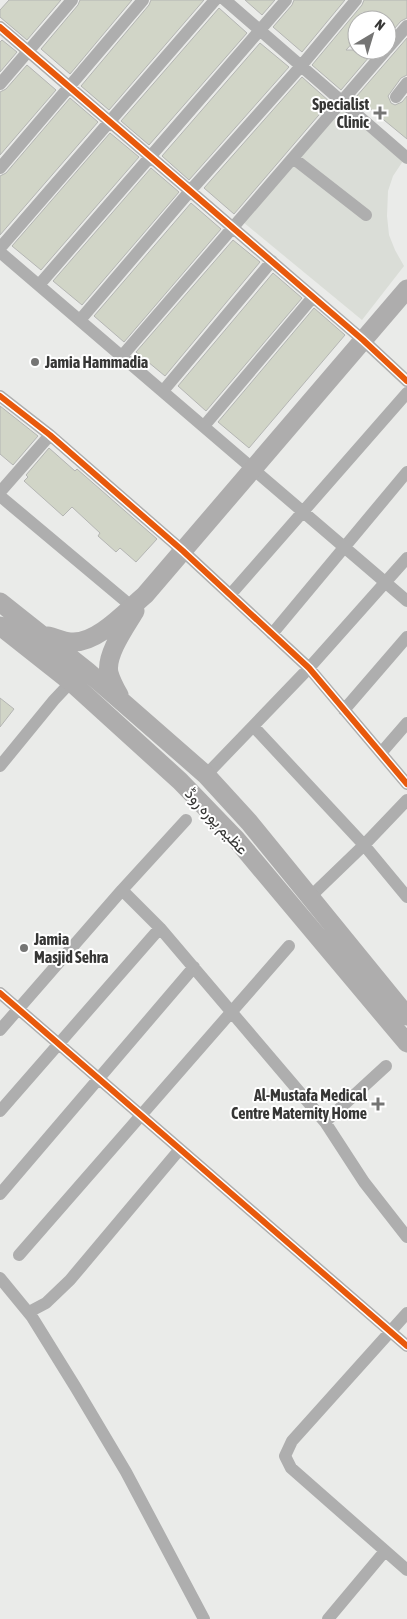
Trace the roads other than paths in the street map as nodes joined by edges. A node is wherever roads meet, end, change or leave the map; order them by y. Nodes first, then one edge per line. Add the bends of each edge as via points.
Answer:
1 (72, 0) edge
2 (142, 0) edge
3 (215, 0) edge
4 (224, 0) edge
5 (286, 0) edge
6 (356, 0) edge
7 (407, 26) edge
8 (0, 27) edge
9 (260, 30) junction
10 (397, 38) edge
11 (28, 51) junction
12 (378, 60) edge
13 (301, 66) junction
14 (407, 83) edge
15 (0, 84) edge
16 (70, 87) junction
17 (396, 96) dead end
18 (342, 101) junction
19 (110, 122) junction
20 (150, 157) junction
21 (292, 158) junction
22 (407, 158) edge
23 (0, 168) edge
24 (190, 191) junction
25 (366, 215) dead end
26 (232, 227) junction
27 (0, 250) edge
28 (272, 261) junction
29 (39, 285) junction
30 (407, 289) edge
31 (314, 297) junction
32 (80, 320) junction
33 (363, 340) junction
34 (122, 356) junction
35 (407, 381) edge
36 (163, 391) junction
37 (407, 393) edge
38 (0, 396) edge
39 (204, 426) junction
40 (50, 435) junction
41 (254, 468) junction
42 (407, 472) edge
43 (0, 492) edge
44 (0, 496) edge
45 (303, 511) junction
46 (344, 547) junction
47 (182, 551) junction
48 (407, 558) edge
49 (386, 583) junction
50 (230, 595) junction
51 (407, 601) edge
52 (0, 602) edge
53 (137, 604) junction
54 (0, 626) edge
55 (272, 634) junction
56 (42, 635) junction
57 (407, 637) edge
58 (309, 668) junction
59 (71, 682) junction
60 (123, 702) junction
61 (344, 710) junction
62 (407, 723) edge
63 (254, 727) junction
64 (381, 753) junction
65 (1, 763) edge
66 (206, 775) junction
67 (407, 784) edge
68 (407, 800) edge
69 (186, 820) dead end
70 (364, 846) junction
71 (122, 890) junction
72 (310, 897) junction
73 (407, 897) edge
74 (160, 928) junction
75 (290, 946) dead end
76 (194, 967) junction
77 (0, 993) edge
78 (18, 1009) junction
79 (232, 1013) junction
80 (407, 1016) edge
81 (0, 1030) edge
82 (407, 1043) edge
83 (57, 1044) junction
84 (386, 1066) dead end
85 (98, 1078) junction
86 (0, 1111) edge
87 (140, 1115) junction
88 (324, 1122) junction
89 (180, 1149) junction
90 (0, 1194) edge
91 (407, 1237) edge
92 (19, 1255) dead end
93 (0, 1278) edge
94 (29, 1312) junction
95 (407, 1313) edge
96 (390, 1332) junction
97 (407, 1346) edge
98 (385, 1551) junction
99 (407, 1570) edge
100 (204, 1619) edge
101 (328, 1619) edge

1 - 11 street
2 - 16 street
3 - 19 street
4 - 9 street
5 - 9 street
6 - 13 street
7 - 10 street
8 - 11 street
9 - 13 street
9 - 20 street
11 - 15 street
11 - 16 street
12 - 18 street
13 - 18 street
13 - 24 street
14 - 17 street
16 - 19 street
16 - 23 street
18 - 21 street
18 - 22 street
19 - 20 street
19 - 27 street
20 - 24 street
20 - 29 street
21 - 25 street
21 - 26 street
24 - 26 street
24 - 32 street
26 - 28 street
26 - 34 street
27 - 29 street
28 - 31 street
28 - 36 street
29 - 32 street
30 - 33 main road
31 - 33 street
31 - 39 street
32 - 34 street
33 - 35 street
33 - 41 main road
34 - 36 street
36 - 39 street
37 - 45 street
38 - 40 street
39 - 41 street
40 - 43 street
40 - 47 street
41 - 45 street
41 - 47 main road
42 - 46 street
44 - 53 street
45 - 46 street
45 - 50 street
46 - 49 street
46 - 55 street
47 - 50 street
47 - 53 main road
48 - 49 street
49 - 51 street
49 - 58 street
50 - 55 street
52 - 56 main road, عظیم پورہ روڈ
53 - 56 main road via 88,640 72,642
53 - 60 main road via 110,659 109,671
54 - 59 main road, عظیم پورہ روڈ
55 - 58 street
56 - 60 main road, عظیم پورہ روڈ
57 - 61 street
58 - 61 street
58 - 63 street
59 - 65 street
59 - 82 main road, عظیم پورہ روڈ via 180,781 236,839
60 - 66 main road, عظیم پورہ روڈ
61 - 64 street
62 - 64 street
63 - 66 street
63 - 70 street
64 - 67 street
66 - 72 main road, عظیم پورہ روڈ
68 - 70 street
69 - 71 street
70 - 72 street
70 - 73 street
71 - 74 street
71 - 78 street
72 - 80 main road, عظیم پورہ روڈ
74 - 76 street
74 - 83 street
75 - 79 street
76 - 79 street
76 - 85 street
77 - 78 street
78 - 81 street
78 - 83 street
79 - 87 street
79 - 88 street
83 - 85 street
83 - 86 street
84 - 88 street
85 - 87 street
85 - 90 street
87 - 89 street
87 - 92 street
88 - 91 street via 364,1182
89 - 94 street via 70,1280 46,1303
89 - 96 street
93 - 94 street
94 - 100 street via 126,1472
95 - 96 street
96 - 97 street
96 - 98 street via 292,1441 284,1456 291,1468
98 - 99 street
98 - 101 street

